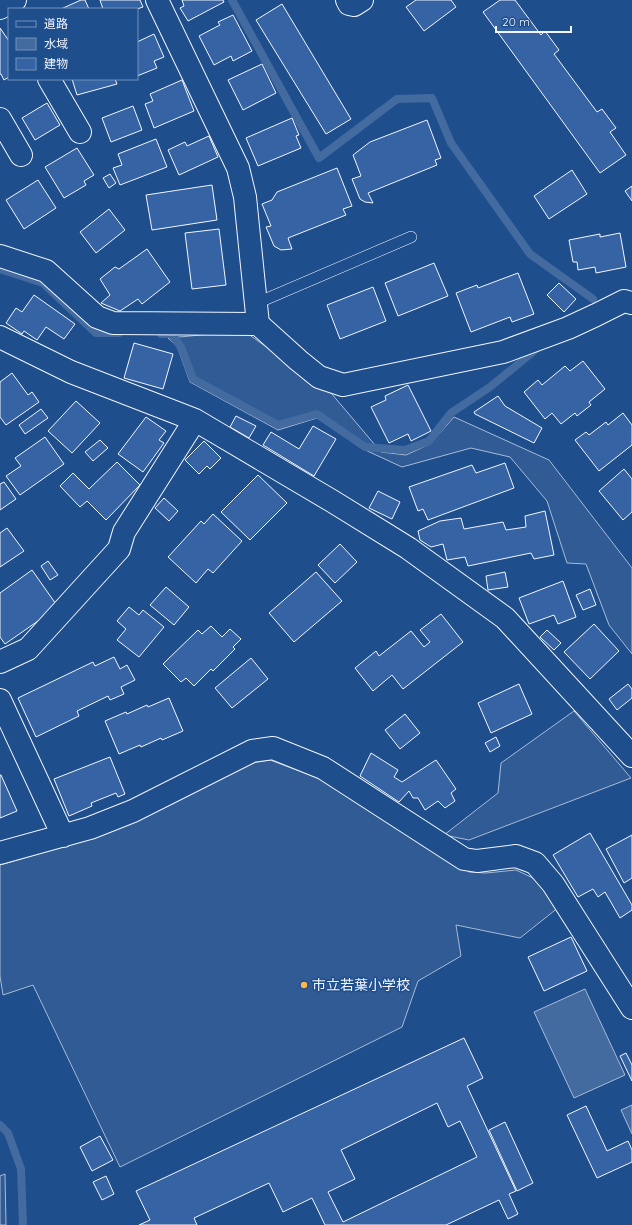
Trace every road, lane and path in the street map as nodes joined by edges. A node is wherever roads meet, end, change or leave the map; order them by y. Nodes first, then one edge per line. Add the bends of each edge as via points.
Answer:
1 (157, 0) edge
2 (347, 0) edge
3 (362, 0) edge
4 (50, 80) edge
5 (0, 119) edge
6 (80, 132) dead end
7 (21, 155) dead end
8 (411, 237) dead end
9 (0, 256) edge
10 (632, 303) edge
11 (258, 314) junction
12 (0, 337) edge
13 (195, 420) junction
14 (0, 662) edge
15 (0, 700) edge
16 (632, 756) edge
17 (63, 836) junction
18 (0, 853) edge
19 (632, 1008) edge

1 - 11 street via 238,168 245,197
2 - 3 street via 349,4 354,5
4 - 6 street
5 - 7 street
8 - 11 lane
9 - 11 street via 46,271 97,317 112,322
10 - 11 street via 624,301 568,328 502,352 343,385 319,377 298,360
12 - 13 street via 71,372
13 - 14 street via 124,532 119,549 28,649
13 - 16 street via 408,548 505,618
15 - 17 street
17 - 18 street
17 - 19 street via 133,811 252,751 273,748 323,768 464,859 477,861 516,856 535,863 553,884

